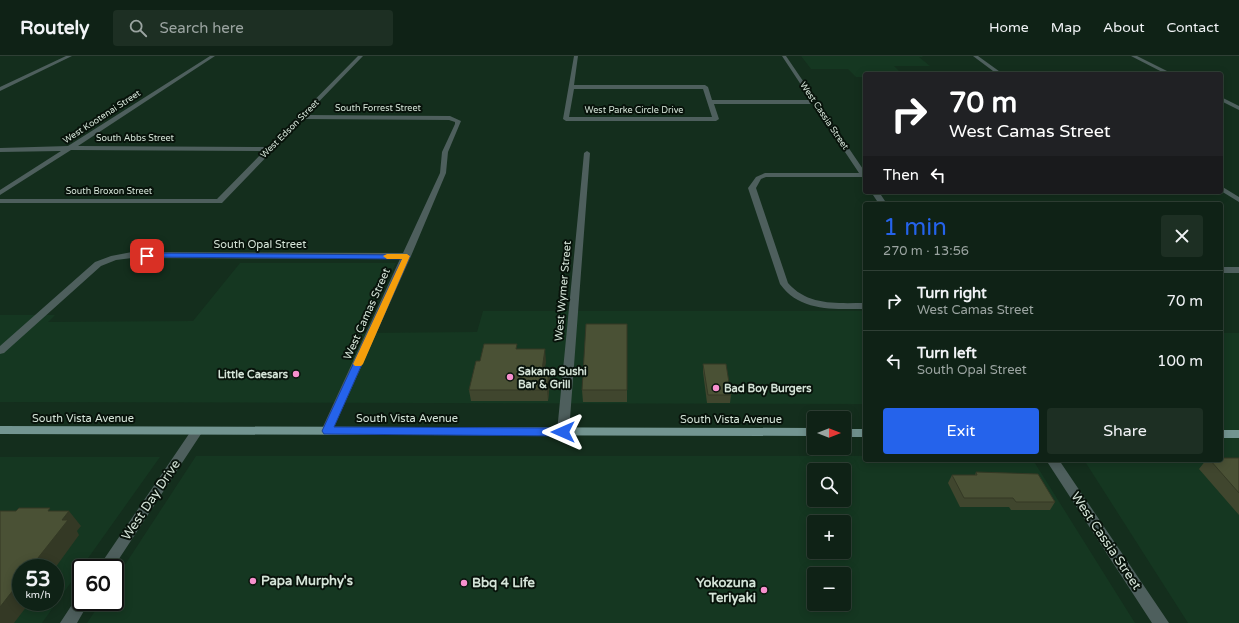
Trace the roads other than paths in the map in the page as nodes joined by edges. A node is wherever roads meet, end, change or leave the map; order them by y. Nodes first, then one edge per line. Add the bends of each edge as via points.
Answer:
1 (70, 56) edge
2 (213, 56) edge
3 (361, 56) edge
4 (576, 56) edge
5 (784, 56) edge
6 (975, 56) edge
7 (1133, 56) edge
8 (997, 72) edge
9 (1166, 72) edge
10 (571, 87) junction
11 (0, 89) edge
12 (1223, 100) edge
13 (710, 102) junction
14 (814, 102) junction
15 (1239, 108) edge
16 (302, 117) junction
17 (455, 119) joint
18 (70, 148) junction
19 (270, 149) junction
20 (0, 150) edge
21 (587, 153) dead end
22 (863, 175) edge
23 (863, 176) edge
24 (1223, 189) edge
25 (0, 193) edge
26 (1239, 200) edge
27 (0, 201) edge
28 (219, 201) joint
29 (407, 256) junction
30 (1223, 270) edge
31 (1239, 270) edge
32 (863, 306) edge
33 (0, 351) edge
34 (0, 430) edge
35 (197, 431) junction
36 (327, 431) junction
37 (563, 432) junction
38 (807, 432) edge
39 (851, 432) edge
40 (863, 433) edge
41 (1223, 434) edge
42 (1239, 434) edge
43 (1053, 462) edge
44 (111, 559) edge
45 (76, 611) edge
46 (68, 623) edge
47 (1161, 623) edge

1 - 11 street
2 - 18 street, West Kootenai Street
3 - 16 street, West Edson Street
4 - 10 street, West Parke Circle Drive
5 - 14 street, West Cassia Street
6 - 8 street
7 - 9 street
10 - 13 street, West Parke Circle Drive via 706,87
10 - 13 street, West Parke Circle Drive via 566,119 716,119
12 - 15 street
13 - 14 street
14 - 22 street, West Cassia Street
16 - 17 street, South Forrest Street
16 - 19 street, West Edson Street
17 - 29 street, West Camas Street via 458,124 445,152 442,173
18 - 19 street, South Abbs Street
18 - 20 street, South Abbs Street
18 - 25 street, West Kootenai Street
19 - 28 street, West Edson Street
21 - 37 street, West Wymer Street
23 - 32 street via 765,175 758,178 752,188 784,284 790,293 822,306
24 - 26 street
27 - 28 street, South Broxon Street
29 - 33 street, South Opal Street via 132,255 114,258 98,264
29 - 36 street, West Camas Street
30 - 31 street
34 - 35 main road, South Vista Avenue
35 - 36 main road, South Vista Avenue
35 - 44 street, West Day Drive
36 - 37 main road, South Vista Avenue
37 - 38 main road, South Vista Avenue
39 - 40 main road
41 - 42 main road
43 - 47 street, West Cassia Street
45 - 46 street

